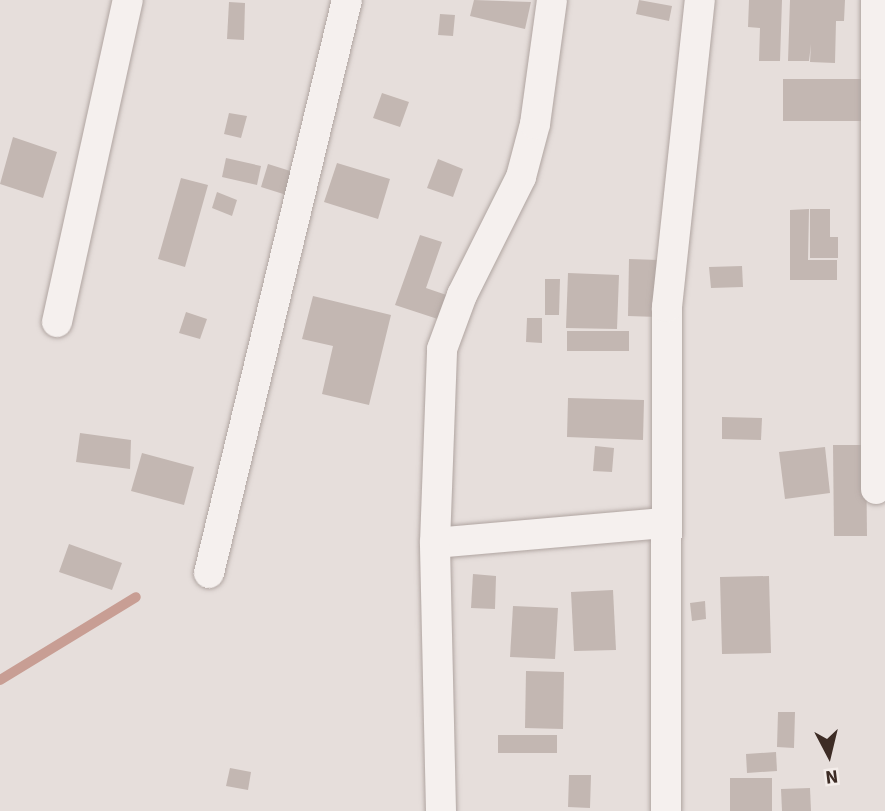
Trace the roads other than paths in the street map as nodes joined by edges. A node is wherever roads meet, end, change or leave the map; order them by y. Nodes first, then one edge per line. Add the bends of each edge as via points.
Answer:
1 (128, 0) edge
2 (347, 0) edge
3 (552, 0) edge
4 (700, 0) edge
5 (876, 0) edge
6 (57, 322) dead end
7 (876, 489) dead end
8 (663, 523) junction
9 (435, 543) junction
10 (209, 573) dead end
11 (441, 811) edge
12 (666, 811) edge

1 - 6 street
2 - 10 street
3 - 9 street via 535,124 522,177 462,295 442,349
4 - 8 street via 667,307
5 - 7 street
8 - 9 street
8 - 12 street via 669,704
9 - 11 street

